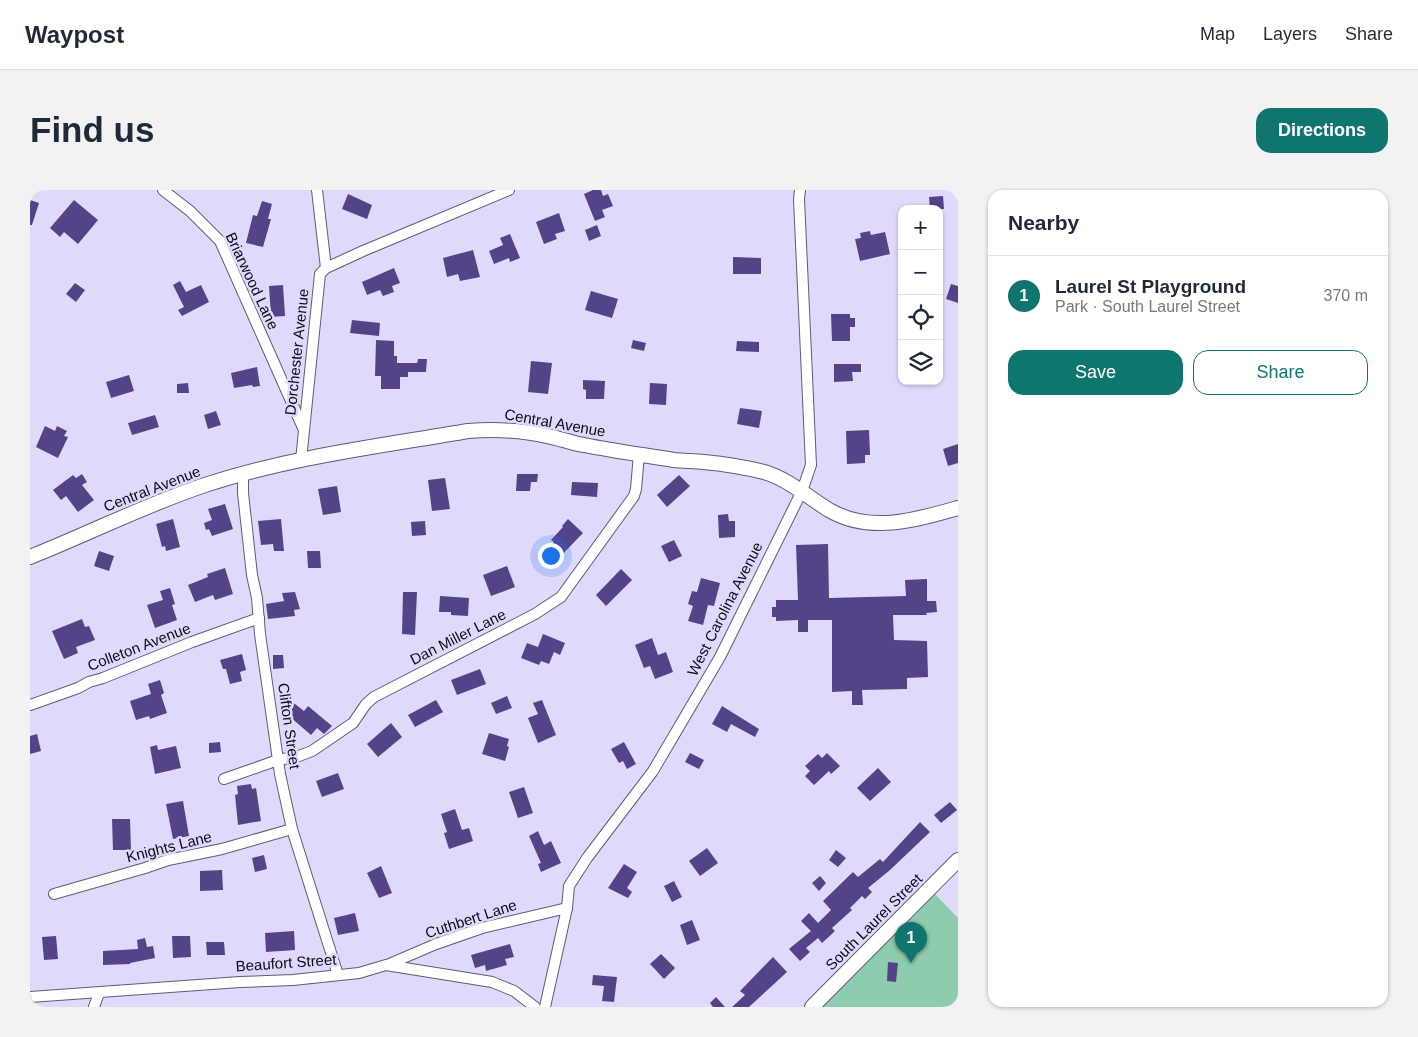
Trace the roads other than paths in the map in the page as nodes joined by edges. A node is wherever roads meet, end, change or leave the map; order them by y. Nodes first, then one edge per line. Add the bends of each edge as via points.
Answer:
1 (163, 190) edge
2 (317, 190) edge
3 (509, 190) edge
4 (800, 190) edge
5 (326, 268) junction
6 (304, 429) junction
7 (639, 454) junction
8 (301, 460) junction
9 (243, 474) junction
10 (802, 491) junction
11 (958, 509) edge
12 (30, 557) edge
13 (260, 618) junction
14 (30, 704) edge
15 (278, 760) junction
16 (224, 778) dead end
17 (292, 829) junction
18 (958, 860) edge
19 (54, 894) dead end
20 (566, 908) junction
21 (386, 965) junction
22 (338, 975) junction
23 (99, 992) junction
24 (30, 997) edge
25 (94, 1007) edge
26 (535, 1007) edge
27 (545, 1007) edge
28 (812, 1007) edge

1 - 6 street, Briarwood Lane via 220,241
2 - 5 street
3 - 5 street
4 - 10 street, West Carolina Avenue via 811,465
5 - 6 street, Dorchester Avenue via 320,274
6 - 8 street, Dorchester Avenue
7 - 8 street, Central Avenue via 547,436 488,429
7 - 10 street, Central Avenue via 742,467 776,476
7 - 15 street, Dan Miller Lane via 634,496 561,597 535,614 374,697 353,723 312,751
8 - 9 street, Central Avenue
9 - 12 street, Central Avenue via 204,485
9 - 13 street, Clifton Street via 252,575
10 - 11 street, Central Avenue via 830,510 873,523 904,522
10 - 20 street, West Carolina Avenue via 715,666 653,771 569,886
13 - 14 street, Colleton Avenue
13 - 15 street, Clifton Street
15 - 16 street, Dan Miller Lane
15 - 17 street, Clifton Street
17 - 19 street, Knights Lane via 168,860
17 - 22 street, Clifton Street
18 - 28 street, South Laurel Street
20 - 21 street, Cuthbert Lane via 482,928
20 - 27 street, West Carolina Avenue
21 - 22 street, Beaufort Street
21 - 26 street, Beaufort Street via 492,982 514,991
22 - 23 street, Beaufort Street
23 - 24 street, Beaufort Street
23 - 25 street

